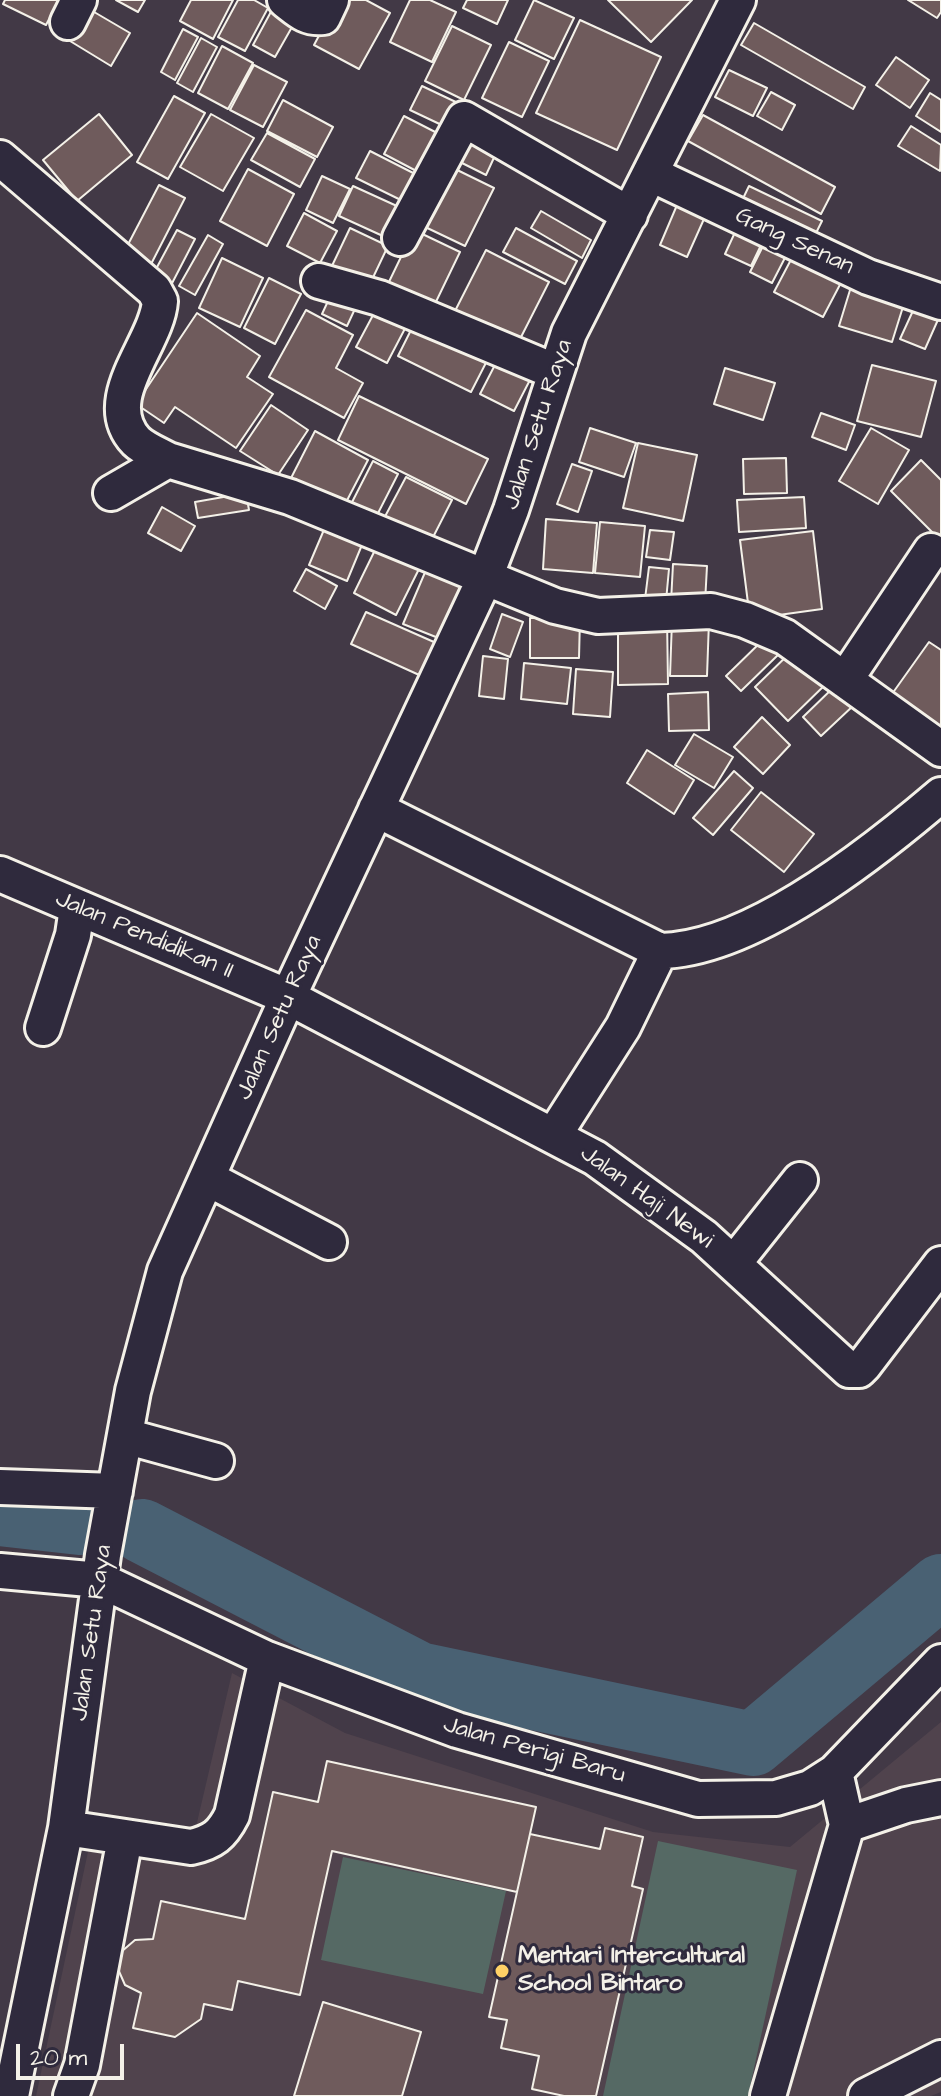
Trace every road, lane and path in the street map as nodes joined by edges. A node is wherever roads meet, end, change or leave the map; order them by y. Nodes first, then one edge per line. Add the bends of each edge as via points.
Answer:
1 (285, 0) edge
2 (331, 0) edge
3 (731, 2) edge
4 (0, 158) edge
5 (651, 174) junction
6 (630, 215) junction
7 (400, 238) dead end
8 (319, 281) dead end
9 (941, 302) edge
10 (556, 372) junction
11 (168, 460) junction
12 (111, 493) dead end
13 (931, 551) dead end
14 (484, 580) junction
15 (845, 680) junction
16 (941, 749) edge
17 (941, 795) edge
18 (376, 809) junction
19 (0, 874) edge
20 (77, 908) junction
21 (660, 951) junction
22 (288, 997) junction
23 (43, 1028) dead end
24 (554, 1135) junction
25 (207, 1178) junction
26 (800, 1180) dead end
27 (329, 1242) dead end
28 (734, 1263) junction
29 (941, 1264) edge
30 (125, 1436) junction
31 (216, 1461) dead end
32 (0, 1487) edge
33 (113, 1500) junction
34 (102, 1568) junction
35 (0, 1571) edge
36 (267, 1659) junction
37 (941, 1662) edge
38 (835, 1772) junction
39 (941, 1798) edge
40 (847, 1825) junction
41 (66, 1828) junction
42 (125, 1838) junction
43 (941, 2058) edge
44 (11, 2096) edge
45 (71, 2096) edge
46 (768, 2096) edge
47 (866, 2096) edge

1 - 2 street via 315,18 323,17
3 - 5 street, Jalan Setu Raya
4 - 11 street via 154,290 160,308 123,400 125,420 136,441
5 - 6 street, Jalan Setu Raya
5 - 9 street, Gang Senan via 868,277
6 - 7 street via 464,119
6 - 10 street, Jalan Setu Raya via 592,281
8 - 10 street via 379,298
10 - 14 street, Jalan Setu Raya
11 - 12 street
11 - 14 street via 290,497
13 - 15 street
14 - 15 street via 598,616 711,611 745,620 785,637
14 - 18 street, Jalan Setu Raya
15 - 16 street
17 - 21 street via 791,906 707,944
18 - 21 street
18 - 22 street, Jalan Setu Raya
19 - 20 street, Jalan Pendidikan II
20 - 22 street, Jalan Pendidikan II
20 - 23 street
21 - 24 street via 623,1027
22 - 24 street, Jalan Haji Newi
22 - 25 street, Jalan Setu Raya
24 - 28 street, Jalan Haji Newi via 595,1158
25 - 27 street
25 - 30 street, Jalan Setu Raya via 165,1271
26 - 28 street
28 - 29 street, Jalan Haji Newi via 855,1371
30 - 31 street
30 - 33 street, Jalan Setu Raya
32 - 33 street
33 - 34 street, Jalan Setu Raya
34 - 35 street
34 - 36 street, Jalan Perigi Baru
34 - 41 street, Jalan Setu Raya
36 - 38 street, Jalan Perigi Baru via 457,1730 698,1799 776,1798 810,1788
36 - 42 street via 232,1815 222,1834 191,1847
37 - 38 street, Jalan Perigi Baru
38 - 40 street
39 - 40 street
40 - 46 street
41 - 42 street
41 - 44 street, Jalan Setu Raya
42 - 45 street via 82,2065
43 - 47 street

